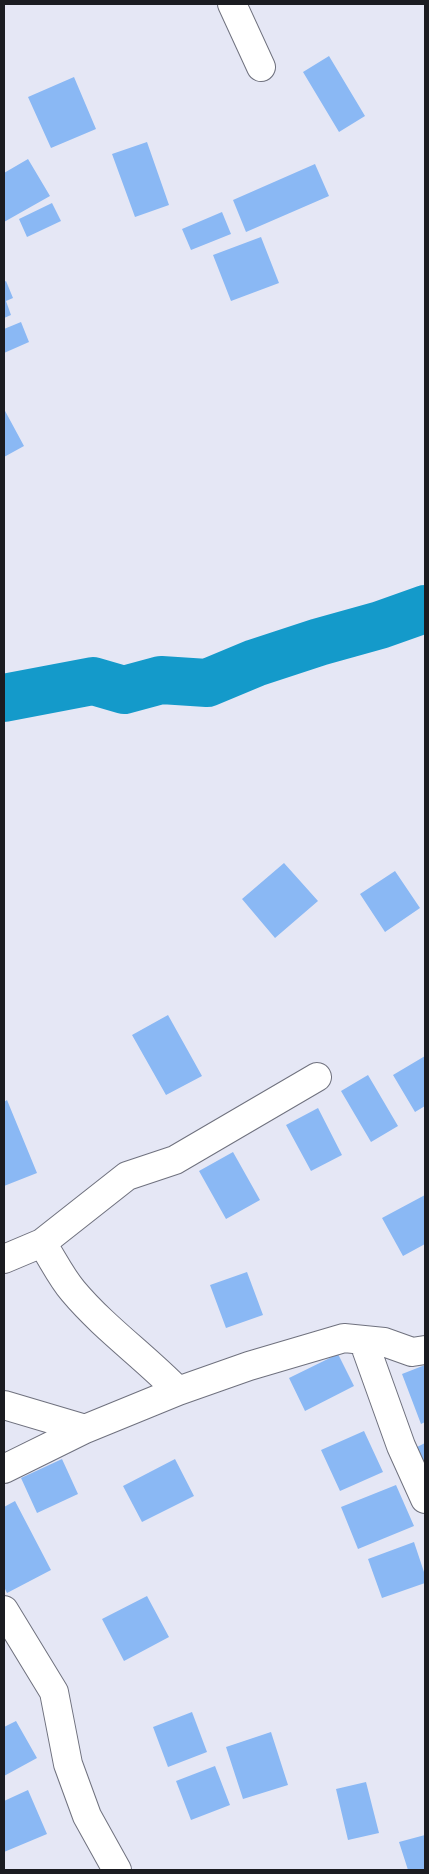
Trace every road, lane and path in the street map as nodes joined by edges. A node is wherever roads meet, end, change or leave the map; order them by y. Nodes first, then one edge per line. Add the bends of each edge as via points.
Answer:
1 (232, 4) edge
2 (260, 67) dead end
3 (317, 1076) dead end
4 (42, 1243) junction
5 (4, 1260) edge
6 (363, 1340) junction
7 (425, 1350) edge
8 (178, 1391) junction
9 (4, 1405) edge
10 (85, 1429) junction
11 (4, 1469) edge
12 (425, 1499) edge
13 (4, 1610) edge
14 (117, 1870) edge

1 - 2 street
3 - 4 street via 175,1160 127,1176
4 - 5 street
4 - 8 street via 72,1290
6 - 7 street via 384,1342 412,1352
6 - 8 street via 344,1338
6 - 12 street via 401,1446
8 - 10 street
9 - 10 street
10 - 11 street
13 - 14 street via 54,1692 68,1764 86,1816

